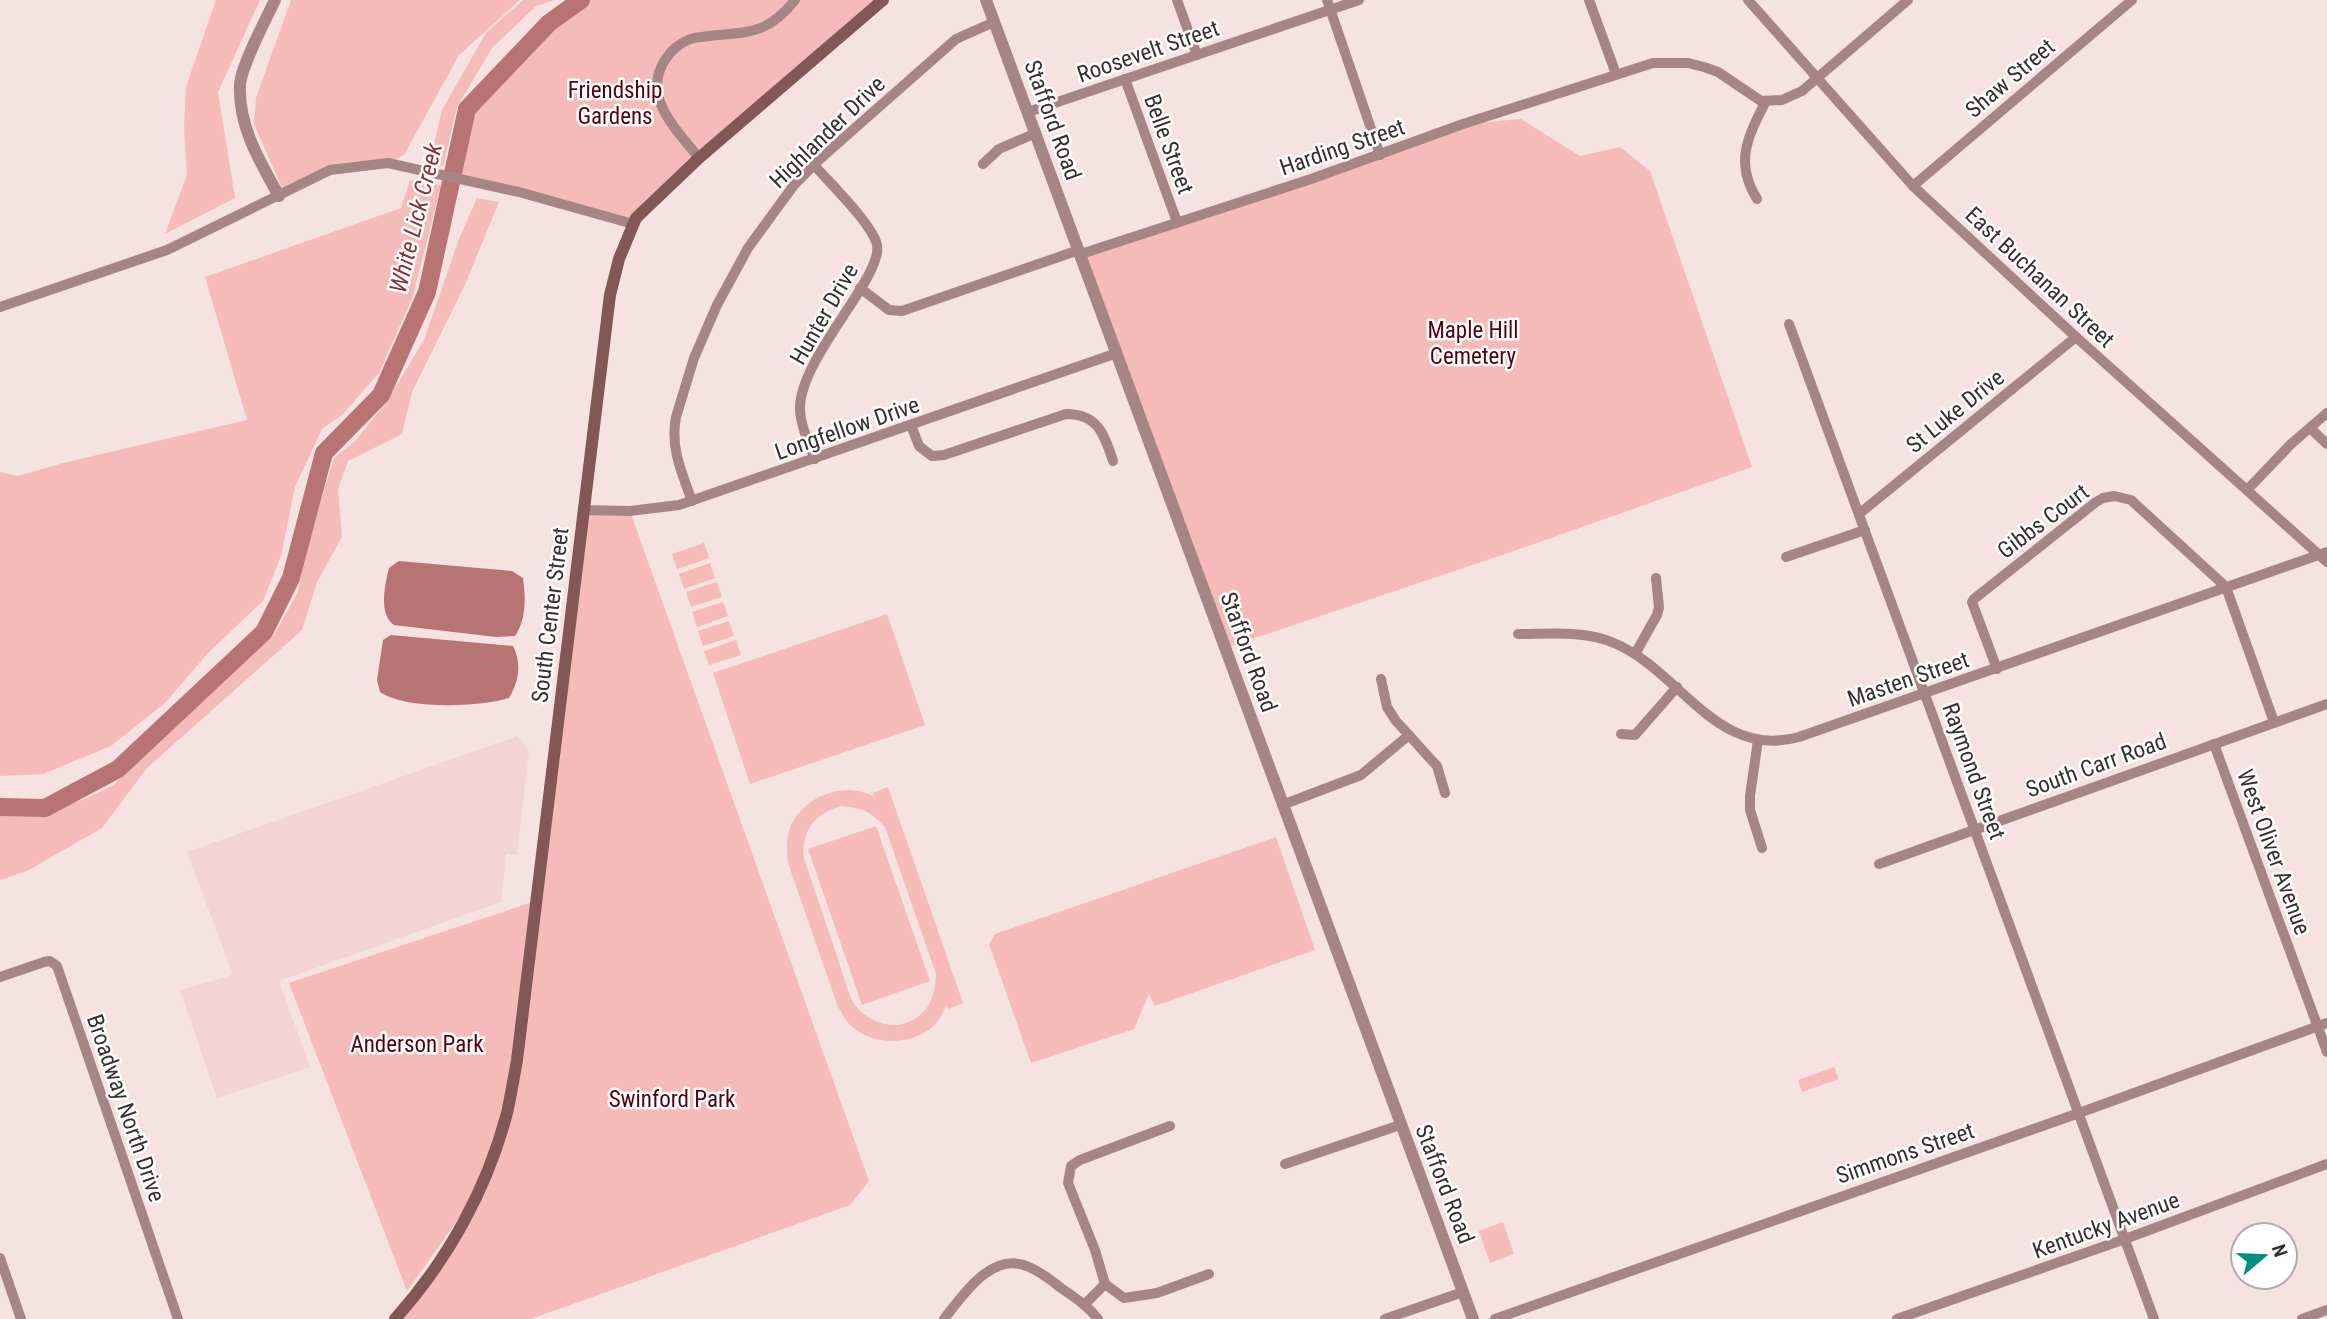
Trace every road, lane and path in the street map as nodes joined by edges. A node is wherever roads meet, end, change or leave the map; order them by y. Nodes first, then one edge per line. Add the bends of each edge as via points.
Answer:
1 (275, 0) edge
2 (795, 0) edge
3 (883, 0) edge
4 (986, 0) edge
5 (1177, 0) edge
6 (1359, 0) edge
7 (1588, 0) edge
8 (1748, 0) edge
9 (1908, 0) edge
10 (2127, 2) edge
11 (1329, 5) edge
12 (994, 22) junction
13 (1197, 55) junction
14 (1616, 74) junction
15 (1816, 78) junction
16 (1125, 79) junction
17 (1766, 101) junction
18 (1028, 112) junction
19 (1036, 133) junction
20 (1380, 155) junction
21 (699, 158) junction
22 (983, 164) dead end
23 (814, 165) junction
24 (1913, 186) junction
25 (279, 196) junction
26 (1756, 199) dead end
27 (1177, 222) junction
28 (633, 224) junction
29 (1080, 252) junction
30 (860, 288) junction
31 (0, 307) edge
32 (1789, 324) dead end
33 (2076, 337) junction
34 (1117, 353) junction
35 (2327, 414) edge
36 (911, 425) junction
37 (2310, 428) junction
38 (2327, 444) edge
39 (815, 459) junction
40 (1113, 461) dead end
41 (2248, 489) junction
42 (692, 501) junction
43 (583, 510) junction
44 (1859, 514) junction
45 (1865, 530) junction
46 (2324, 556) edge
47 (1786, 557) dead end
48 (1656, 578) dead end
49 (2226, 587) junction
50 (1518, 634) dead end
51 (1635, 654) junction
52 (1997, 669) junction
53 (1381, 679) dead end
54 (1676, 687) junction
55 (1925, 694) junction
56 (2327, 704) edge
57 (2274, 722) junction
58 (1621, 734) dead end
59 (1409, 735) junction
60 (1758, 740) junction
61 (2214, 744) junction
62 (1445, 793) dead end
63 (1282, 805) junction
64 (1975, 829) junction
65 (1762, 848) dead end
66 (1879, 864) dead end
67 (0, 977) edge
68 (2322, 1025) edge
69 (2327, 1052) edge
70 (2079, 1113) junction
71 (1400, 1125) junction
72 (1170, 1126) dead end
73 (1285, 1164) dead end
74 (2327, 1164) edge
75 (2125, 1239) junction
76 (0, 1258) edge
77 (1209, 1275) dead end
78 (1105, 1284) junction
79 (1463, 1292) junction
80 (1084, 1305) junction
81 (2327, 1310) edge
82 (21, 1319) edge
83 (178, 1319) edge
84 (395, 1319) edge
85 (944, 1319) edge
86 (1098, 1319) edge
87 (1385, 1319) edge
88 (1473, 1319) edge
89 (1495, 1319) edge
90 (1897, 1319) edge
91 (2154, 1319) edge
92 (2302, 1319) edge

1 - 25 street via 240,83 242,115 257,157
2 - 21 street via 773,23 745,34 692,39 670,52 662,63 657,96
3 - 21 main road, South Center Street
4 - 12 street, Stafford Road
5 - 13 street
6 - 11 street, Roosevelt Street
7 - 14 street
8 - 15 street, East Buchanan Street
9 - 15 street
10 - 24 street, Shaw Street
11 - 13 street, Roosevelt Street
11 - 20 street
12 - 18 street, Stafford Road
12 - 23 street, Highlander Drive via 956,39
13 - 16 street, Roosevelt Street
14 - 17 street, Harding Street via 1653,63 1688,63 1718,72
14 - 20 street, Harding Street
15 - 17 street via 1793,96
15 - 24 street, East Buchanan Street
16 - 18 street, Roosevelt Street
16 - 27 street, Belle Street
17 - 26 street via 1744,155
18 - 19 street, Stafford Road
19 - 22 street via 999,149
19 - 29 street, Stafford Road
20 - 27 street, Harding Street
21 - 28 main road, South Center Street
23 - 30 street, Hunter Drive via 866,224 878,246 876,262
23 - 42 street, Highlander Drive via 748,248 694,358 673,440
24 - 33 street, East Buchanan Street
25 - 28 street via 330,170 388,163 519,192
25 - 31 street via 167,250
27 - 29 street, Harding Street
28 - 43 main road, South Center Street via 610,295
29 - 30 street, Harding Street via 902,311 889,310
29 - 34 street, Stafford Road
30 - 39 street, Hunter Drive via 834,327 803,392 800,414
32 - 44 street, Raymond Street
33 - 41 street, East Buchanan Street
33 - 44 street, St Luke Drive
34 - 36 street, Longfellow Drive
34 - 63 street, Stafford Road
35 - 37 street
36 - 39 street, Longfellow Drive
36 - 40 street via 919,446 932,456 944,456 1066,414 1080,414 1094,421
37 - 38 street
37 - 41 street
39 - 42 street, Longfellow Drive
41 - 46 street, East Buchanan Street
42 - 43 street, Longfellow Drive via 650,509
43 - 84 main road, South Center Street via 508,1111 460,1230
44 - 45 street, Raymond Street
45 - 47 street
45 - 55 street, Raymond Street
46 - 49 street, Masten Street
48 - 51 street via 1657,615
49 - 52 street, Masten Street
49 - 52 street, Gibbs Court via 2140,506 2122,496 2103,498 1972,602
49 - 57 street
50 - 51 street, Masten Street via 1580,634 1613,642
51 - 54 street, Masten Street
52 - 55 street, Masten Street
53 - 59 street via 1387,708
54 - 58 street via 1635,735
54 - 60 street, Masten Street via 1731,732
55 - 60 street, Masten Street via 1789,740
55 - 64 street, Raymond Street
56 - 57 street, South Carr Road
57 - 61 street, South Carr Road
59 - 62 street via 1437,766
59 - 63 street via 1361,775
60 - 65 street via 1750,810
61 - 64 street, South Carr Road
61 - 68 street, West Oliver Avenue
63 - 71 street, Stafford Road
64 - 66 street, South Carr Road
64 - 70 street, Raymond Street
67 - 83 street, Broadway North Drive via 44,962 57,966
68 - 69 street, West Oliver Avenue
68 - 70 street, Simmons Street
70 - 75 street, Raymond Street
70 - 89 street, Simmons Street
71 - 73 street
71 - 79 street, Stafford Road
72 - 78 street via 1070,1166 1068,1183
74 - 75 street, Kentucky Avenue
75 - 90 street, Kentucky Avenue
75 - 91 street, Raymond Street
76 - 82 street
77 - 78 street via 1157,1293 1124,1297
78 - 80 street
79 - 87 street
79 - 88 street, Stafford Road
80 - 85 street via 1045,1276 1015,1264 976,1279
80 - 86 street
81 - 92 street

